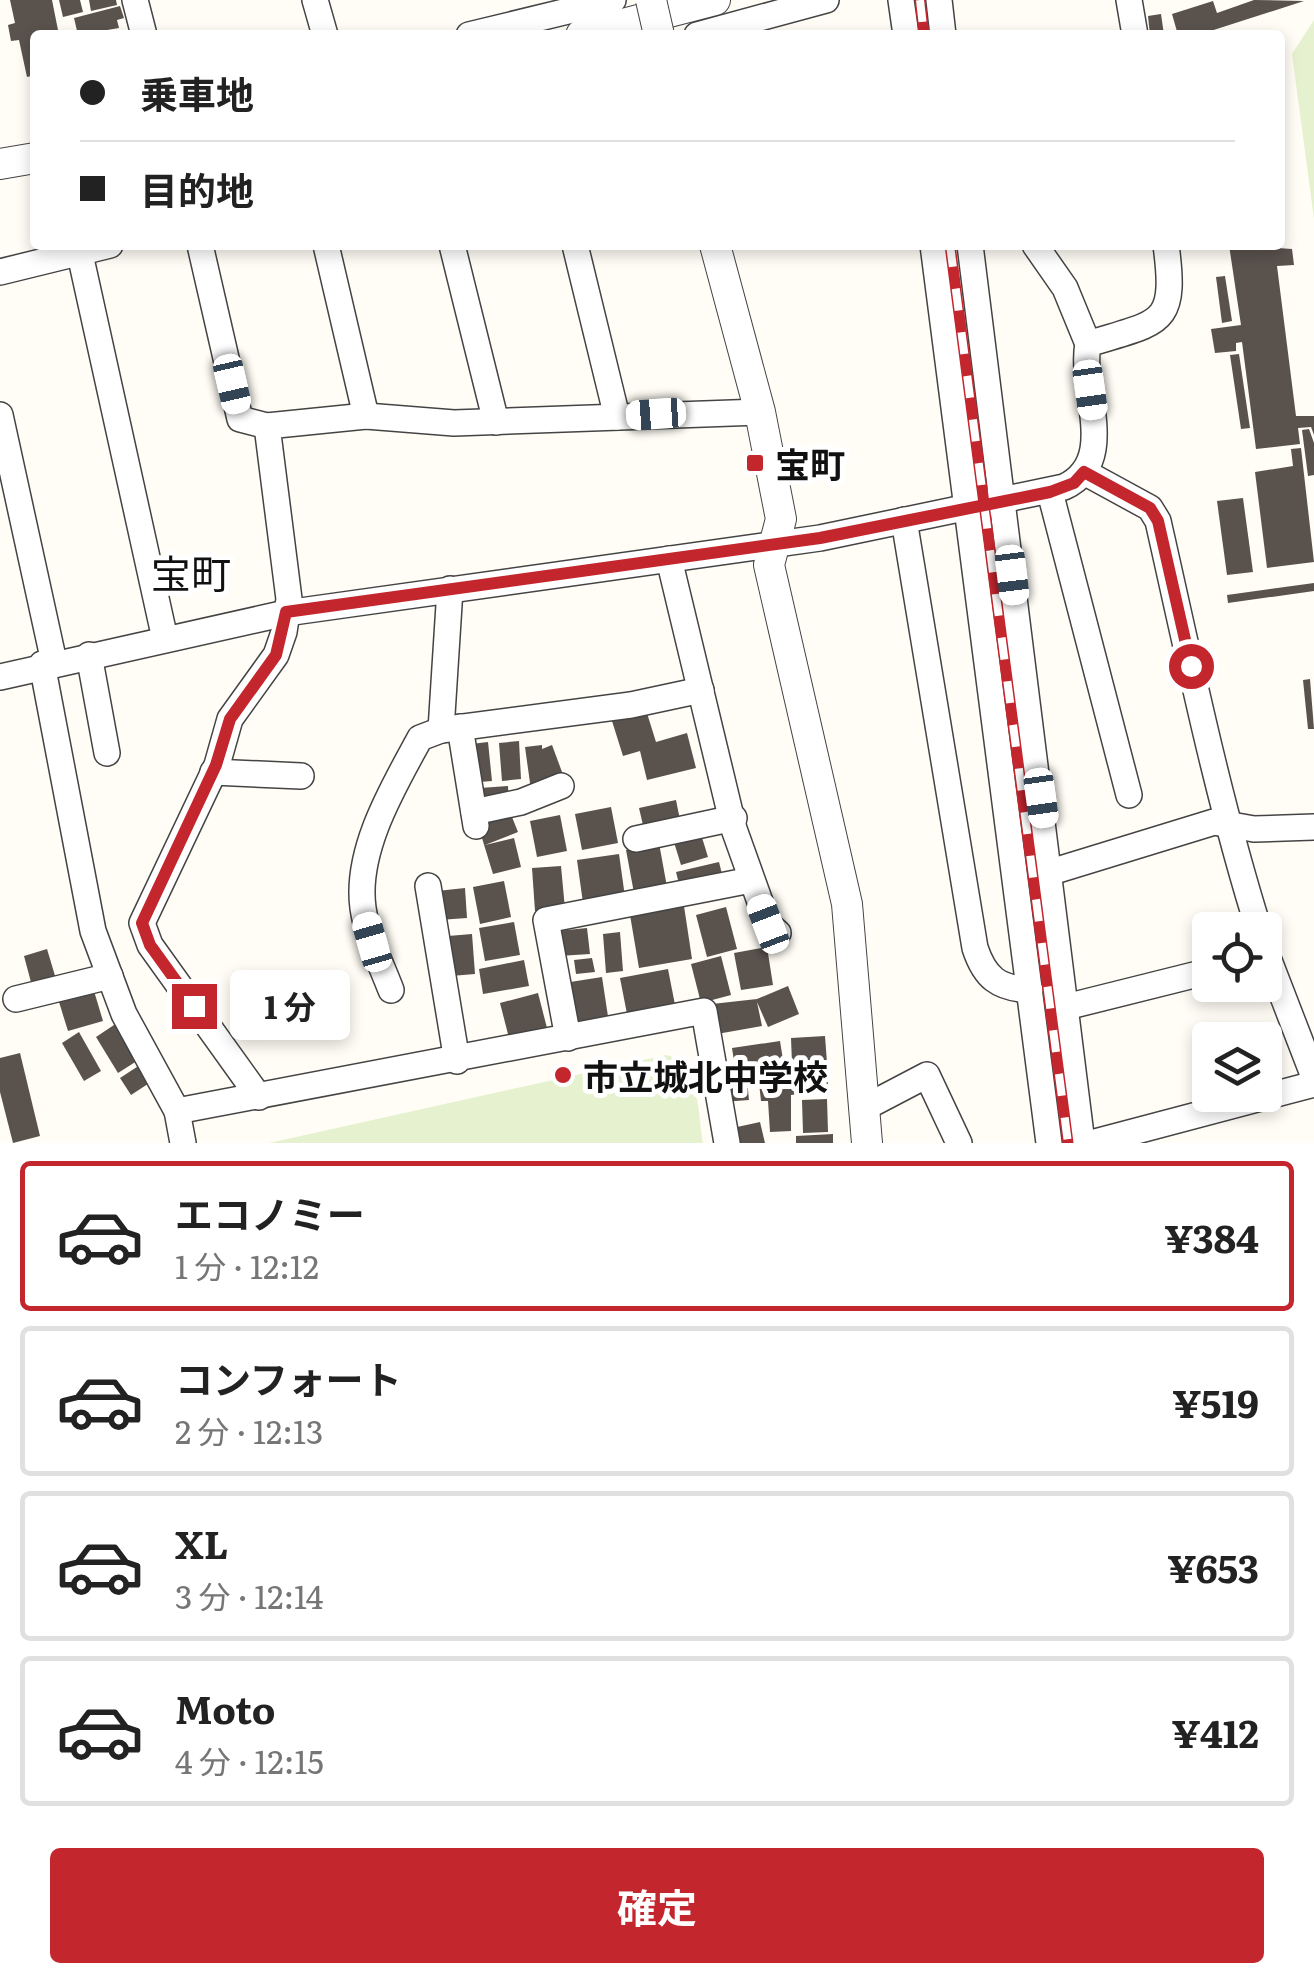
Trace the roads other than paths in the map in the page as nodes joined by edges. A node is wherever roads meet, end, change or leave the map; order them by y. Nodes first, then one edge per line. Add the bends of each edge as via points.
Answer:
1 (134, 0) edge
2 (315, 0) edge
3 (613, 0) edge
4 (651, 0) edge
5 (716, 0) edge
6 (826, 0) edge
7 (901, 0) edge
8 (939, 0) edge
9 (1130, 0) edge
10 (143, 30) edge
11 (324, 30) edge
12 (490, 30) edge
13 (600, 30) edge
14 (658, 30) edge
15 (715, 30) edge
16 (905, 30) edge
17 (942, 30) edge
18 (1134, 30) edge
19 (30, 159) edge
20 (0, 164) edge
21 (75, 250) edge
22 (78, 250) edge
23 (201, 250) edge
24 (327, 250) edge
25 (453, 250) edge
26 (577, 250) edge
27 (716, 250) edge
28 (935, 250) edge
29 (971, 250) edge
30 (1038, 250) edge
31 (1167, 250) edge
32 (0, 272) edge
33 (1088, 344) junction
34 (760, 412) junction
35 (0, 416) edge
36 (366, 416) junction
37 (617, 417) junction
38 (496, 422) junction
39 (267, 426) junction
40 (1084, 472) junction
41 (1050, 492) junction
42 (1002, 501) junction
43 (967, 507) junction
44 (904, 520) junction
45 (774, 544) junction
46 (669, 558) junction
47 (450, 588) junction
48 (286, 612) junction
49 (165, 639) junction
50 (89, 655) junction
51 (48, 663) junction
52 (0, 677) edge
53 (701, 690) junction
54 (451, 728) junction
55 (107, 753) dead end
56 (213, 772) junction
57 (302, 776) dead end
58 (561, 786) dead end
59 (1129, 795) dead end
60 (734, 818) junction
61 (1227, 823) junction
62 (1314, 827) edge
63 (636, 839) dead end
64 (1051, 872) junction
65 (751, 880) junction
66 (428, 886) dead end
67 (1253, 912) edge
68 (778, 934) dead end
69 (110, 976) junction
70 (1192, 976) edge
71 (391, 990) dead end
72 (1030, 990) junction
73 (1282, 995) edge
74 (16, 1000) dead end
75 (1066, 1007) junction
76 (568, 1038) junction
77 (457, 1060) junction
78 (1314, 1076) edge
79 (1314, 1084) edge
80 (259, 1097) junction
81 (864, 1108) junction
82 (177, 1112) junction
83 (184, 1143) edge
84 (727, 1143) edge
85 (867, 1143) edge
86 (959, 1143) edge
87 (1048, 1143) edge
88 (1082, 1143) edge
89 (1091, 1143) edge

1 - 10 street
2 - 11 street
3 - 12 street
4 - 14 street, bridge
5 - 13 street
6 - 15 street
7 - 16 street
8 - 17 street
9 - 18 street
19 - 20 street
21 - 32 street
22 - 49 street
23 - 39 street via 240,419
24 - 36 street
25 - 38 street
26 - 37 street
27 - 34 street
28 - 43 street
29 - 42 street
30 - 33 street via 1065,288
31 - 33 street via 1172,291 1166,309
33 - 40 street via 1094,446
34 - 37 street
34 - 45 street via 781,519
35 - 51 street
36 - 38 street
36 - 39 street
37 - 38 street
39 - 48 street via 290,598
40 - 41 street
40 - 61 street via 1150,508 1158,521
41 - 42 street
41 - 59 street
42 - 43 street
42 - 64 street
43 - 44 street
43 - 72 street
44 - 45 street
44 - 72 street via 975,948 991,980
45 - 46 street
45 - 81 street via 769,565 847,904
46 - 47 street
46 - 53 street
47 - 48 street
47 - 54 street
48 - 49 street
48 - 56 street via 279,648 230,719
49 - 50 street
50 - 51 street
50 - 55 street
51 - 52 street
51 - 69 street via 93,931
53 - 54 street
53 - 60 street
54 - 58 street via 475,819
54 - 71 street via 420,738 371,847 364,910
56 - 57 street
56 - 80 street via 142,923 150,945
60 - 63 street
60 - 65 street
61 - 62 street
61 - 64 street
61 - 67 street
64 - 75 street
65 - 68 street
65 - 76 street via 546,920
66 - 77 street
69 - 74 street
69 - 82 street
70 - 75 street
72 - 87 street
73 - 78 street
75 - 88 street
76 - 77 street
76 - 84 street via 704,1011
77 - 80 street
79 - 89 street
80 - 82 street
81 - 85 street
81 - 86 street via 927,1075
82 - 83 street

